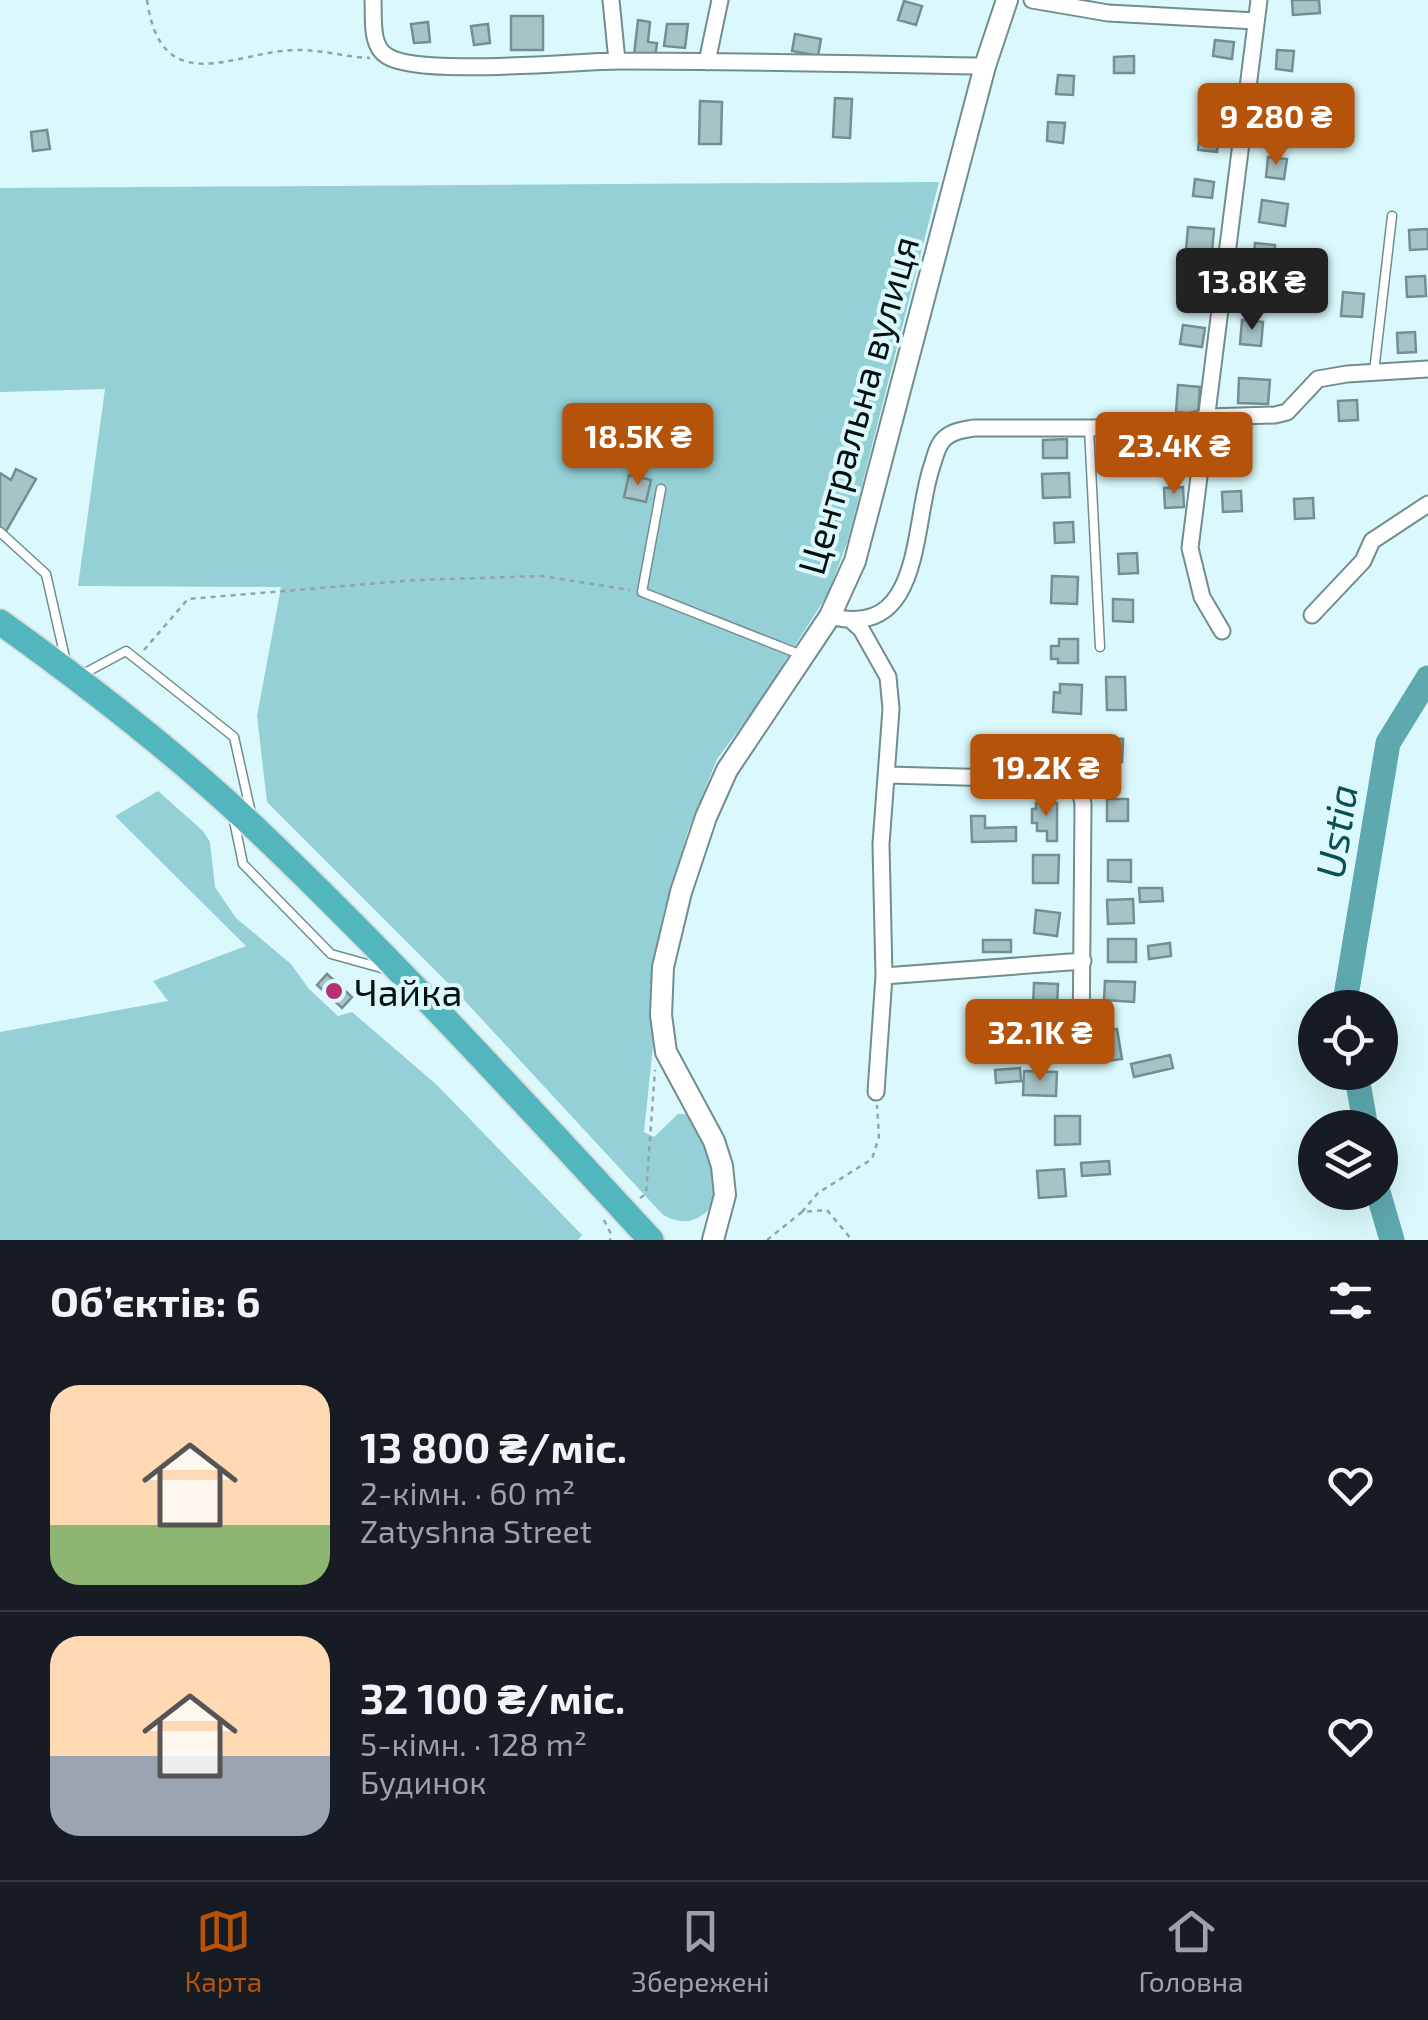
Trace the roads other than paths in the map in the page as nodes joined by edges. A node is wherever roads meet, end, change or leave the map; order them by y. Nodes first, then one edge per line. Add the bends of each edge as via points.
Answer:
1 (373, 0) edge
2 (611, 0) edge
3 (720, 0) edge
4 (1007, 0) edge
5 (1032, 0) edge
6 (1258, 0) edge
7 (1256, 22) junction
8 (616, 60) junction
9 (706, 62) junction
10 (985, 66) junction
11 (1392, 216) dead end
12 (1428, 369) edge
13 (1374, 372) junction
14 (1208, 417) junction
15 (1089, 428) junction
16 (660, 490) dead end
17 (1428, 504) edge
18 (0, 532) edge
19 (1312, 615) dead end
20 (830, 616) junction
21 (0, 622) edge
22 (853, 622) junction
23 (1222, 631) dead end
24 (1100, 647) dead end
25 (804, 656) junction
26 (72, 674) junction
27 (887, 776) junction
28 (232, 807) junction
29 (254, 828) junction
30 (1083, 961) junction
31 (399, 972) junction
32 (884, 976) junction
33 (1081, 1053) dead end
34 (876, 1092) road end
35 (650, 1240) edge
36 (712, 1240) edge

1 - 8 street via 375,40 383,55 401,62
2 - 8 street
3 - 9 street
4 - 10 street, Центральна вулиця
5 - 7 street via 1108,13
6 - 7 street
7 - 14 street
8 - 9 street
9 - 10 street
10 - 20 street, Центральна вулиця via 855,561
11 - 13 lane
12 - 13 street
13 - 14 street via 1318,379 1287,412
14 - 15 street via 1160,428
14 - 23 street via 1190,548 1202,597
15 - 22 street via 974,428 941,441 900,592 875,618
15 - 24 lane
16 - 25 lane via 642,592
17 - 19 street via 1372,541 1363,561
18 - 26 lane via 46,574
20 - 22 street
20 - 25 street, Центральна вулиця
21 - 26 highway
22 - 27 street via 888,677
25 - 36 street, Центральна вулиця via 726,770 680,892 663,967 666,1052 722,1166 726,1195
26 - 28 highway
26 - 29 lane via 126,650 234,737
27 - 30 street via 1069,780 1080,788
27 - 32 street
28 - 29 highway
28 - 31 lane via 243,864 330,954
29 - 31 highway
30 - 32 street
30 - 33 street
31 - 35 highway
32 - 34 street

